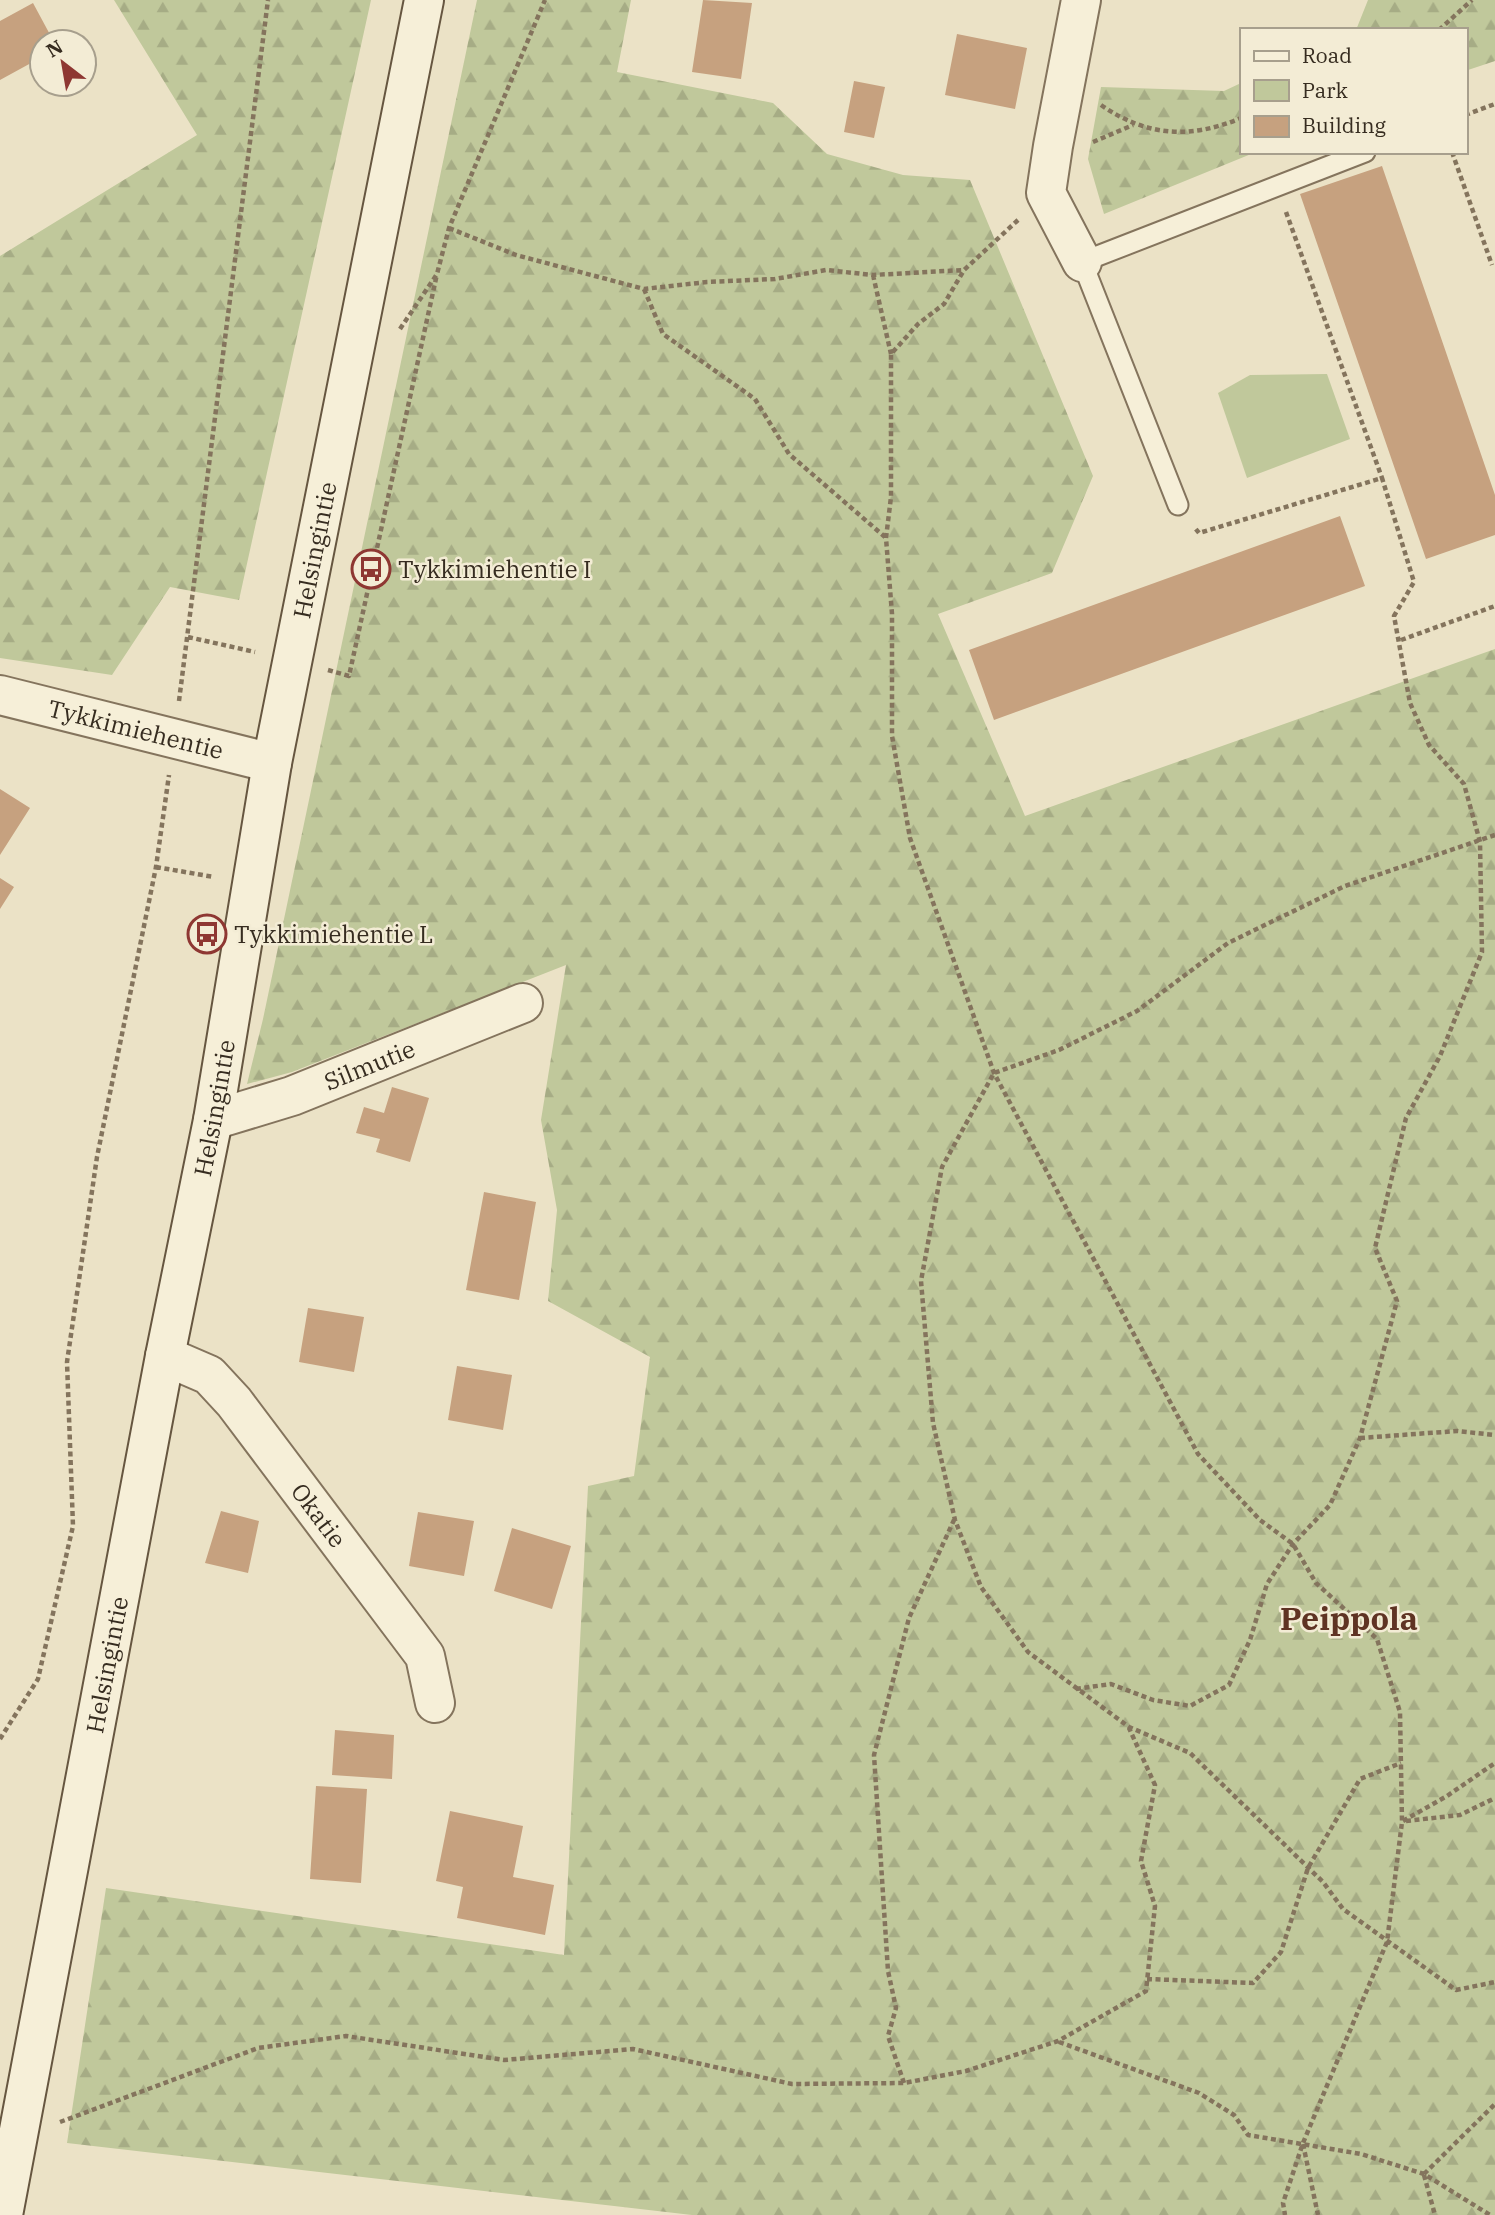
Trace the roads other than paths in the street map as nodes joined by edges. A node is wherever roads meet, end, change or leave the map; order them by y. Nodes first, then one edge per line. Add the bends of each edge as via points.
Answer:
1 (424, 0) edge
2 (1081, 0) edge
3 (1361, 154) edge
4 (1082, 262) junction
5 (1178, 505) road end
6 (0, 695) edge
7 (272, 763) junction
8 (523, 1003) dead end
9 (213, 1120) junction
10 (165, 1356) junction
11 (435, 1703) dead end
12 (3, 2215) edge

1 - 7 main road, Helsingintie
2 - 4 main road via 1046,193
3 - 4 lane
4 - 5 lane
6 - 7 main road, Tykkimiehentie
7 - 9 main road, Helsingintie
8 - 9 main road, Silmutie via 292,1096
9 - 10 main road, Helsingintie
10 - 11 main road, Okatie via 209,1376 234,1402 425,1656
10 - 12 main road, Helsingintie

